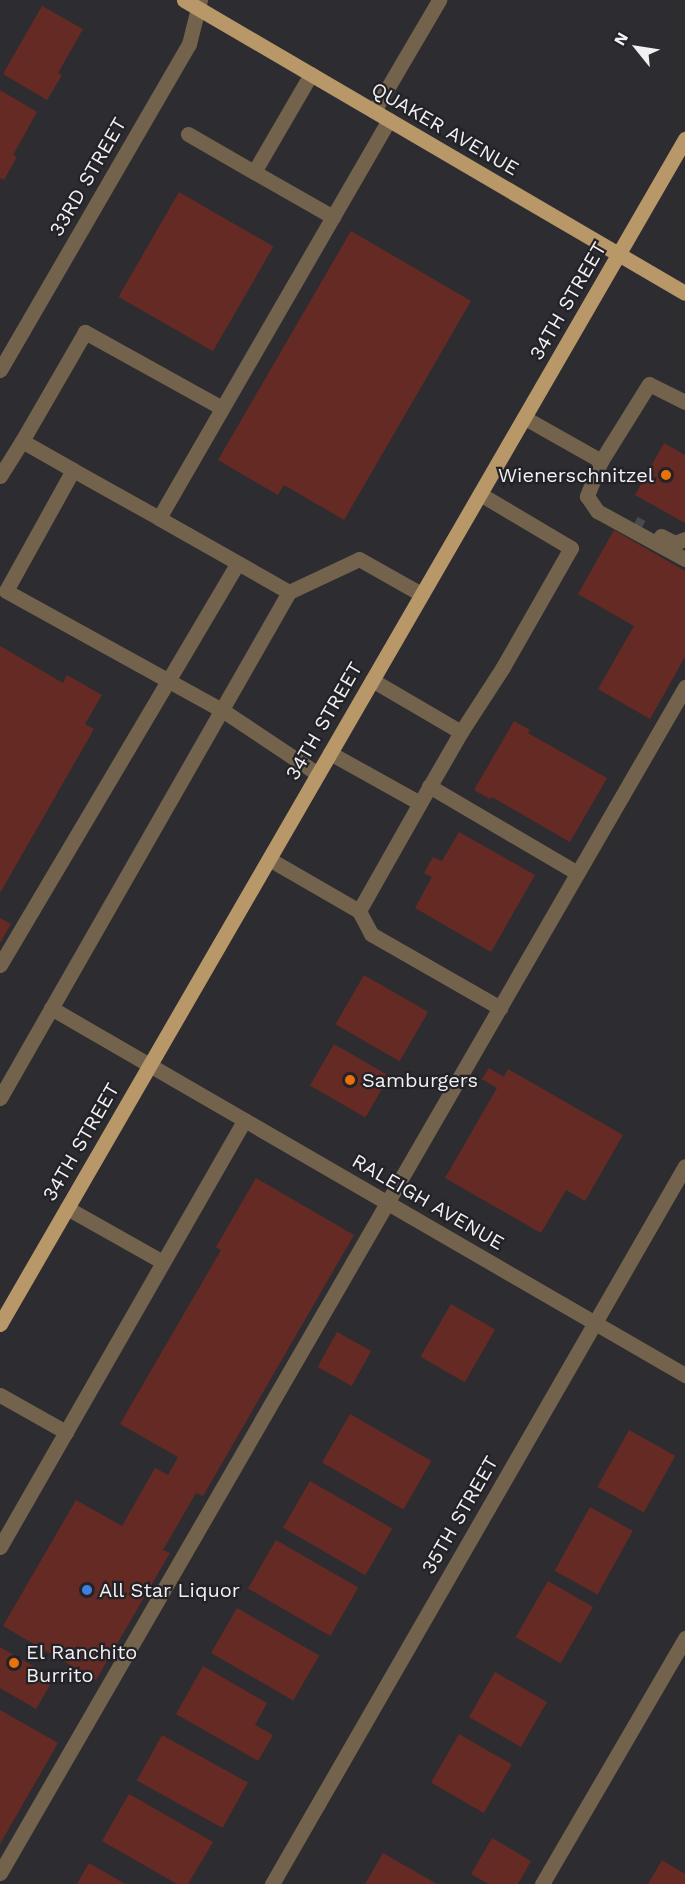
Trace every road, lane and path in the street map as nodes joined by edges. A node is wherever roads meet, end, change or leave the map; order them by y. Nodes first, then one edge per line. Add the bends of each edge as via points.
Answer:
1 (184, 0) edge
2 (439, 0) edge
3 (199, 4) edge
4 (311, 74) junction
5 (374, 111) junction
6 (389, 120) junction
7 (188, 134) dead end
8 (685, 139) edge
9 (254, 172) junction
10 (333, 217) junction
11 (619, 255) junction
12 (685, 292) edge
13 (0, 370) edge
14 (685, 402) edge
15 (222, 408) junction
16 (525, 418) junction
17 (22, 441) junction
18 (602, 461) junction
19 (73, 471) junction
20 (0, 476) edge
21 (480, 494) junction
22 (159, 518) junction
23 (618, 522) junction
24 (685, 539) edge
25 (685, 559) edge
26 (237, 564) junction
27 (289, 592) junction
28 (421, 594) junction
29 (372, 680) junction
30 (170, 681) junction
31 (685, 687) edge
32 (222, 710) junction
33 (461, 732) junction
34 (330, 753) junction
35 (318, 774) junction
36 (429, 786) junction
37 (420, 803) junction
38 (269, 859) junction
39 (577, 873) junction
40 (359, 911) junction
41 (0, 965) edge
42 (51, 1008) junction
43 (500, 1008) junction
44 (149, 1065) junction
45 (0, 1098) edge
46 (245, 1120) junction
47 (685, 1166) edge
48 (388, 1203) junction
49 (67, 1208) junction
50 (164, 1262) junction
51 (595, 1323) junction
52 (0, 1324) edge
53 (685, 1375) edge
54 (0, 1395) edge
55 (66, 1432) junction
56 (0, 1547) edge
57 (685, 1638) edge
58 (0, 1873) edge
59 (272, 1884) edge
60 (542, 1884) edge

1 - 3 main road, QUAKER AVENUE
2 - 5 street
3 - 4 main road, QUAKER AVENUE
3 - 13 street, 33RD STREET via 189,44
4 - 5 main road, QUAKER AVENUE
4 - 9 street
5 - 6 main road, QUAKER AVENUE
6 - 10 street
6 - 11 main road, QUAKER AVENUE
7 - 9 street
8 - 11 main road, 34TH STREET
9 - 10 street
10 - 15 street
11 - 12 main road, QUAKER AVENUE
11 - 16 main road, 34TH STREET
14 - 18 street via 649,384
15 - 17 street via 85,332
15 - 22 street
16 - 18 street
16 - 21 main road, 34TH STREET
17 - 19 street
17 - 20 street
18 - 23 street via 587,496 597,511
19 - 22 street
19 - 30 street via 6,591
21 - 28 main road, 34TH STREET
21 - 33 street via 571,548
22 - 26 street
23 - 24 street via 627,519 675,543
23 - 25 street
26 - 27 street
26 - 30 street
27 - 28 street via 360,559
27 - 32 street
28 - 29 main road, 34TH STREET
29 - 33 street
29 - 34 main road, 34TH STREET
30 - 32 street
30 - 41 street
31 - 39 street
32 - 35 street
32 - 42 street
33 - 36 street
34 - 35 main road, 34TH STREET
34 - 37 street
35 - 38 main road, 34TH STREET
36 - 37 street
36 - 39 street
37 - 40 street
38 - 40 street
38 - 44 main road, 34TH STREET
39 - 43 street
40 - 43 street via 371,934
42 - 44 street, RALEIGH AVENUE
42 - 45 street
43 - 48 street
44 - 46 street, RALEIGH AVENUE
44 - 49 main road, 34TH STREET
46 - 48 street, RALEIGH AVENUE
46 - 50 street
47 - 51 street, 35TH STREET
48 - 51 street, RALEIGH AVENUE
48 - 58 street
49 - 50 street
49 - 52 main road, 34TH STREET
50 - 55 street
51 - 53 street, RALEIGH AVENUE
51 - 59 street, 35TH STREET
54 - 55 street
55 - 56 street
57 - 60 street

